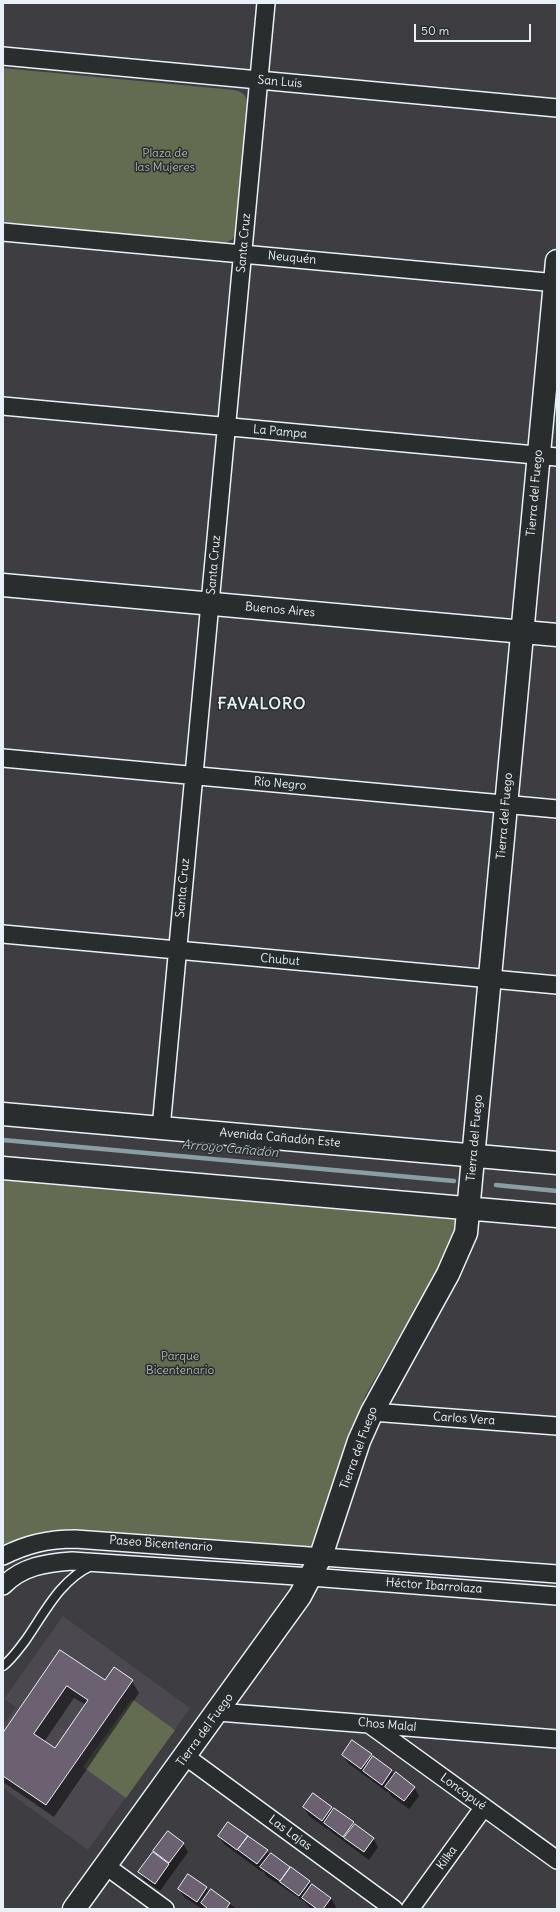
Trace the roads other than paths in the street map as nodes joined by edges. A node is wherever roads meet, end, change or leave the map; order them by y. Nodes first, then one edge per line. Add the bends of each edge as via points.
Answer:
1 (266, 3) edge
2 (3, 56) edge
3 (259, 80) junction
4 (557, 108) edge
5 (3, 232) edge
6 (243, 254) junction
7 (557, 261) edge
8 (556, 283) edge
9 (3, 406) edge
10 (227, 427) junction
11 (548, 456) edge
12 (3, 585) edge
13 (210, 604) junction
14 (522, 632) junction
15 (557, 635) edge
16 (3, 758) edge
17 (194, 776) junction
18 (506, 804) junction
19 (557, 809) edge
20 (3, 934) edge
21 (178, 950) junction
22 (489, 979) junction
23 (557, 985) edge
24 (3, 1114) edge
25 (161, 1128) junction
26 (473, 1155) junction
27 (557, 1163) edge
28 (3, 1168) edge
29 (470, 1209) junction
30 (557, 1216) edge
31 (372, 1412) junction
32 (557, 1426) edge
33 (3, 1556) edge
34 (321, 1556) junction
35 (96, 1563) junction
36 (557, 1574) edge
37 (311, 1577) junction
38 (3, 1586) edge
39 (557, 1596) edge
40 (3, 1666) edge
41 (218, 1712) junction
42 (369, 1724) junction
43 (557, 1739) edge
44 (185, 1756) junction
45 (484, 1807) junction
46 (557, 1860) edge
47 (106, 1866) junction
48 (74, 1909) edge
49 (165, 1909) edge
50 (394, 1909) edge
51 (410, 1909) edge

1 - 3 street, Santa Cruz
2 - 3 street, San Luis
3 - 4 street, San Luis
3 - 6 street, Santa Cruz
5 - 6 street, Neuquén
6 - 8 street, Neuquén
6 - 10 street, Santa Cruz
7 - 8 street, Tierra del Fuego
8 - 11 street, Tierra del Fuego
9 - 10 street, La Pampa
10 - 11 street, La Pampa
10 - 13 street, Santa Cruz
11 - 14 street, Tierra del Fuego
12 - 13 street, Buenos Aires
13 - 14 street, Buenos Aires
13 - 17 street, Santa Cruz
14 - 15 street, Buenos Aires
14 - 18 street, Tierra del Fuego
16 - 17 street, Río Negro
17 - 18 street, Río Negro
17 - 21 street, Santa Cruz
18 - 19 street, Río Negro
18 - 22 street, Tierra del Fuego
20 - 21 street, Chubut
21 - 22 street, Chubut
21 - 25 street, Santa Cruz
22 - 23 street, Chubut
22 - 26 street, Tierra del Fuego
24 - 25 street, Avenida Cañadón Este
25 - 26 street, Avenida Cañadón Este
26 - 27 street, Avenida Cañadón Este
26 - 29 street, Tierra del Fuego
28 - 29 street
29 - 30 street
29 - 31 street, Tierra del Fuego via 466,1233 456,1259
31 - 32 street, Carlos Vera
31 - 34 street, Tierra del Fuego via 359,1441
33 - 34 street, Paseo Bicentenario via 36,1542 56,1538
34 - 36 street, Héctor Ibarrolaza
34 - 37 street, Tierra del Fuego
35 - 37 street, Paseo Bicentenario
35 - 38 street, Paseo Bicentenario via 72,1561 37,1565 21,1572
35 - 40 lane via 64,1586 14,1656
37 - 39 street, Héctor Ibarrolaza
37 - 41 street, Tierra del Fuego via 288,1615
41 - 42 street, Chos Malal
41 - 44 street, Tierra del Fuego
42 - 43 street, Chos Malal
42 - 45 street, Loncopué
44 - 47 street, Tierra del Fuego
44 - 50 street, Las Lajas
45 - 46 street, Loncopué
45 - 51 street, Kilka
47 - 48 street, Tierra del Fuego
47 - 49 street

